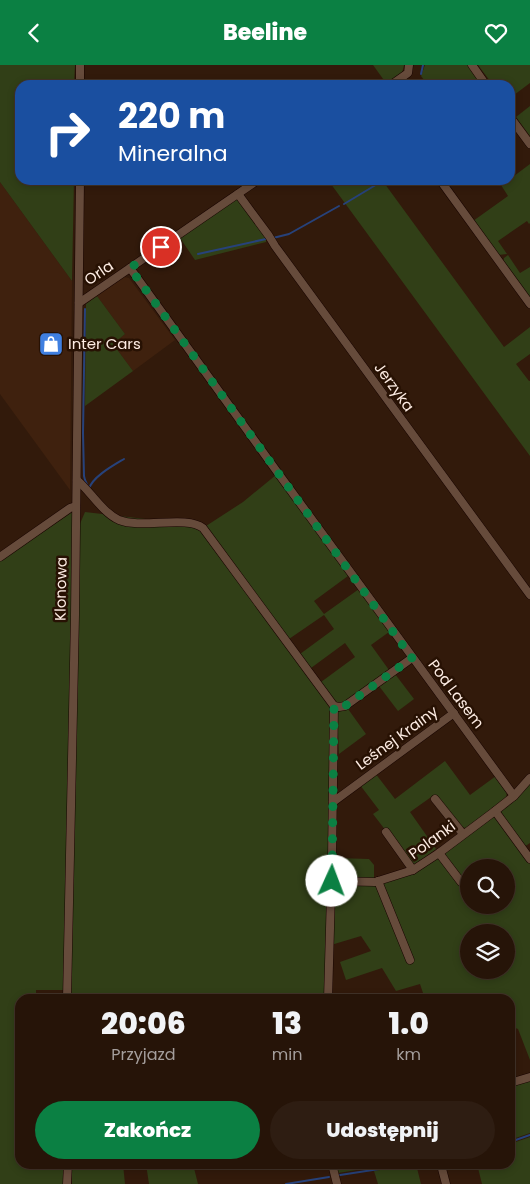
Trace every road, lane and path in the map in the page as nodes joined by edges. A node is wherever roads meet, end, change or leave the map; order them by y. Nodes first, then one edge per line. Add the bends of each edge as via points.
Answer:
1 (80, 65) edge
2 (409, 65) edge
3 (472, 65) edge
4 (80, 80) edge
5 (398, 80) edge
6 (482, 80) edge
7 (515, 124) edge
8 (530, 145) edge
9 (80, 185) edge
10 (250, 185) edge
11 (444, 185) edge
12 (238, 193) junction
13 (130, 268) junction
14 (79, 303) junction
15 (530, 304) edge
16 (77, 480) junction
17 (76, 506) junction
18 (0, 557) edge
19 (530, 595) edge
20 (412, 658) junction
21 (334, 706) junction
22 (454, 713) junction
23 (530, 778) edge
24 (514, 796) junction
25 (435, 799) dead end
26 (333, 802) junction
27 (495, 811) junction
28 (386, 832) dead end
29 (463, 834) junction
30 (439, 853) junction
31 (530, 859) edge
32 (413, 870) junction
33 (332, 881) junction
34 (378, 881) junction
35 (460, 881) edge
36 (410, 960) dead end
37 (67, 994) edge
38 (328, 994) edge
39 (530, 1077) edge
40 (515, 1082) edge
41 (68, 1169) edge
42 (333, 1169) edge
43 (443, 1169) edge
44 (68, 1184) edge
45 (337, 1184) edge
46 (446, 1184) edge

1 - 4 street
2 - 5 street via 408,73
3 - 6 street
7 - 8 street
9 - 14 street, Klonowa
10 - 12 street, Orla
11 - 15 street
12 - 13 street, Orla
12 - 19 street, Jerzyka
13 - 14 street, Orla
13 - 20 street, Pod Lasem
14 - 16 street, Klonowa
16 - 17 street, Klonowa
16 - 21 street via 118,519 201,526
17 - 18 street
17 - 37 street, Klonowa
20 - 21 street via 345,706
20 - 22 street, Pod Lasem
21 - 26 street
22 - 24 street, Pod Lasem
22 - 26 street, Leśnej Krainy
23 - 24 street, Polanki
24 - 27 street, Polanki
25 - 29 street
26 - 33 street
27 - 29 street, Polanki
27 - 31 street
28 - 32 street
29 - 30 street, Polanki
30 - 32 street, Polanki
30 - 35 street
32 - 34 street, Polanki
33 - 34 street, Polanki
33 - 38 street
34 - 36 street
39 - 40 street
41 - 44 street
42 - 45 street
43 - 46 street

